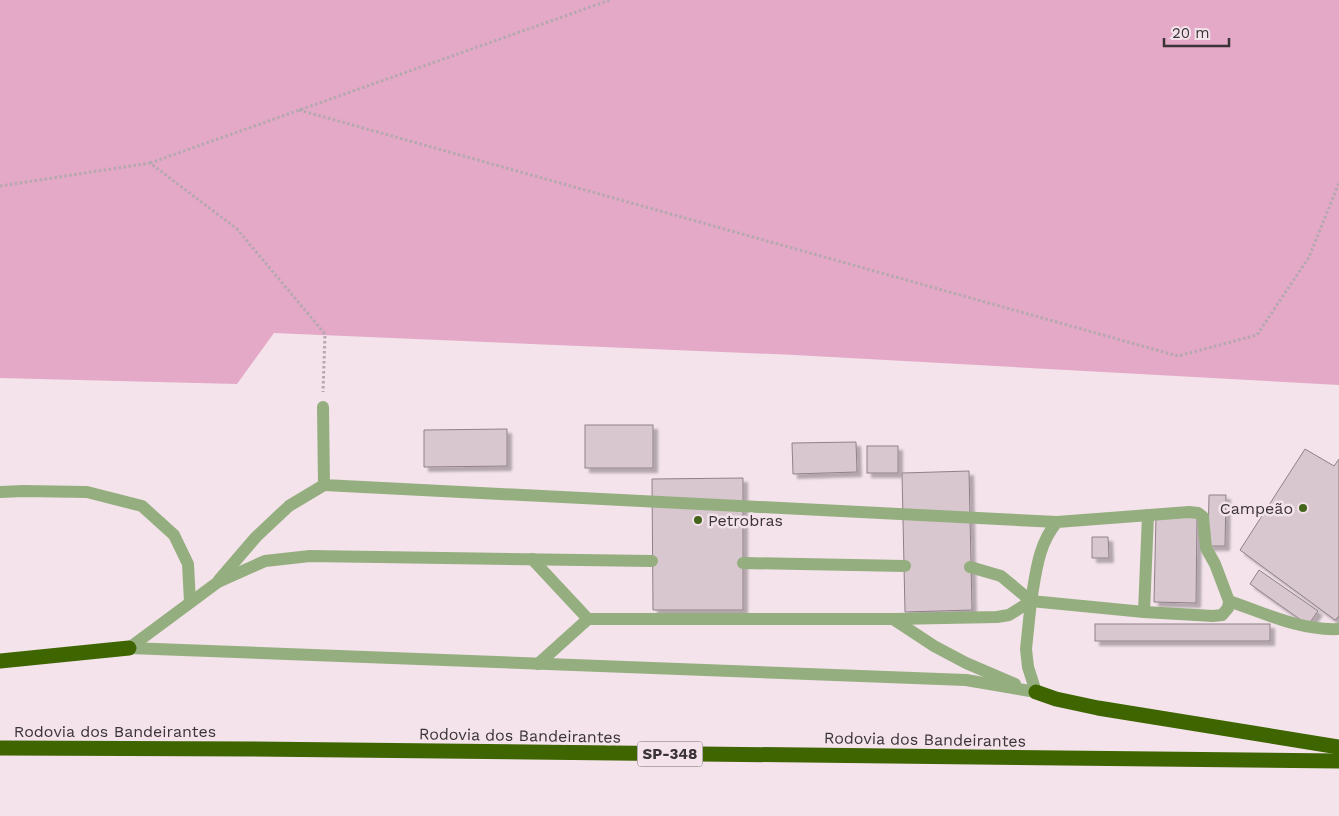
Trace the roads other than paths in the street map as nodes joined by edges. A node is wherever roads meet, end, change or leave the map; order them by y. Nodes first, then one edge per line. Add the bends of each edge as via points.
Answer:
1 (323, 408) road end
2 (324, 485) junction
3 (0, 492) edge
4 (1148, 515) junction
5 (1057, 522) junction
6 (532, 559) junction
7 (652, 561) dead end
8 (743, 563) dead end
9 (905, 566) dead end
10 (970, 567) dead end
11 (218, 582) junction
12 (1031, 601) junction
13 (1229, 601) junction
14 (190, 602) junction
15 (1144, 612) junction
16 (588, 619) junction
17 (893, 619) junction
18 (1339, 629) edge
19 (129, 648) junction
20 (0, 661) edge
21 (538, 664) junction
22 (1036, 692) junction
23 (1339, 747) edge
24 (0, 748) edge
25 (1339, 761) edge

1 - 2 lane
2 - 5 lane
2 - 11 lane via 289,506 256,537
3 - 14 lane via 87,492 142,506 174,536 188,564
4 - 5 lane
4 - 13 lane via 1189,512 1203,517 1206,548
4 - 15 lane
5 - 12 lane via 1042,544
6 - 7 lane
6 - 11 lane via 310,556 265,561
6 - 16 lane
8 - 9 lane
10 - 12 lane via 1001,576
11 - 14 lane
12 - 15 lane
12 - 17 lane via 1009,615 997,617
12 - 22 lane via 1026,649
13 - 15 lane via 1222,615
13 - 18 lane via 1297,624
14 - 19 lane
16 - 17 lane
16 - 21 lane
17 - 22 lane via 966,663
19 - 20 highway
19 - 21 lane
21 - 22 lane via 966,680
22 - 23 highway via 1098,708
24 - 25 highway, Rodovia dos Bandeirantes / SP-348

